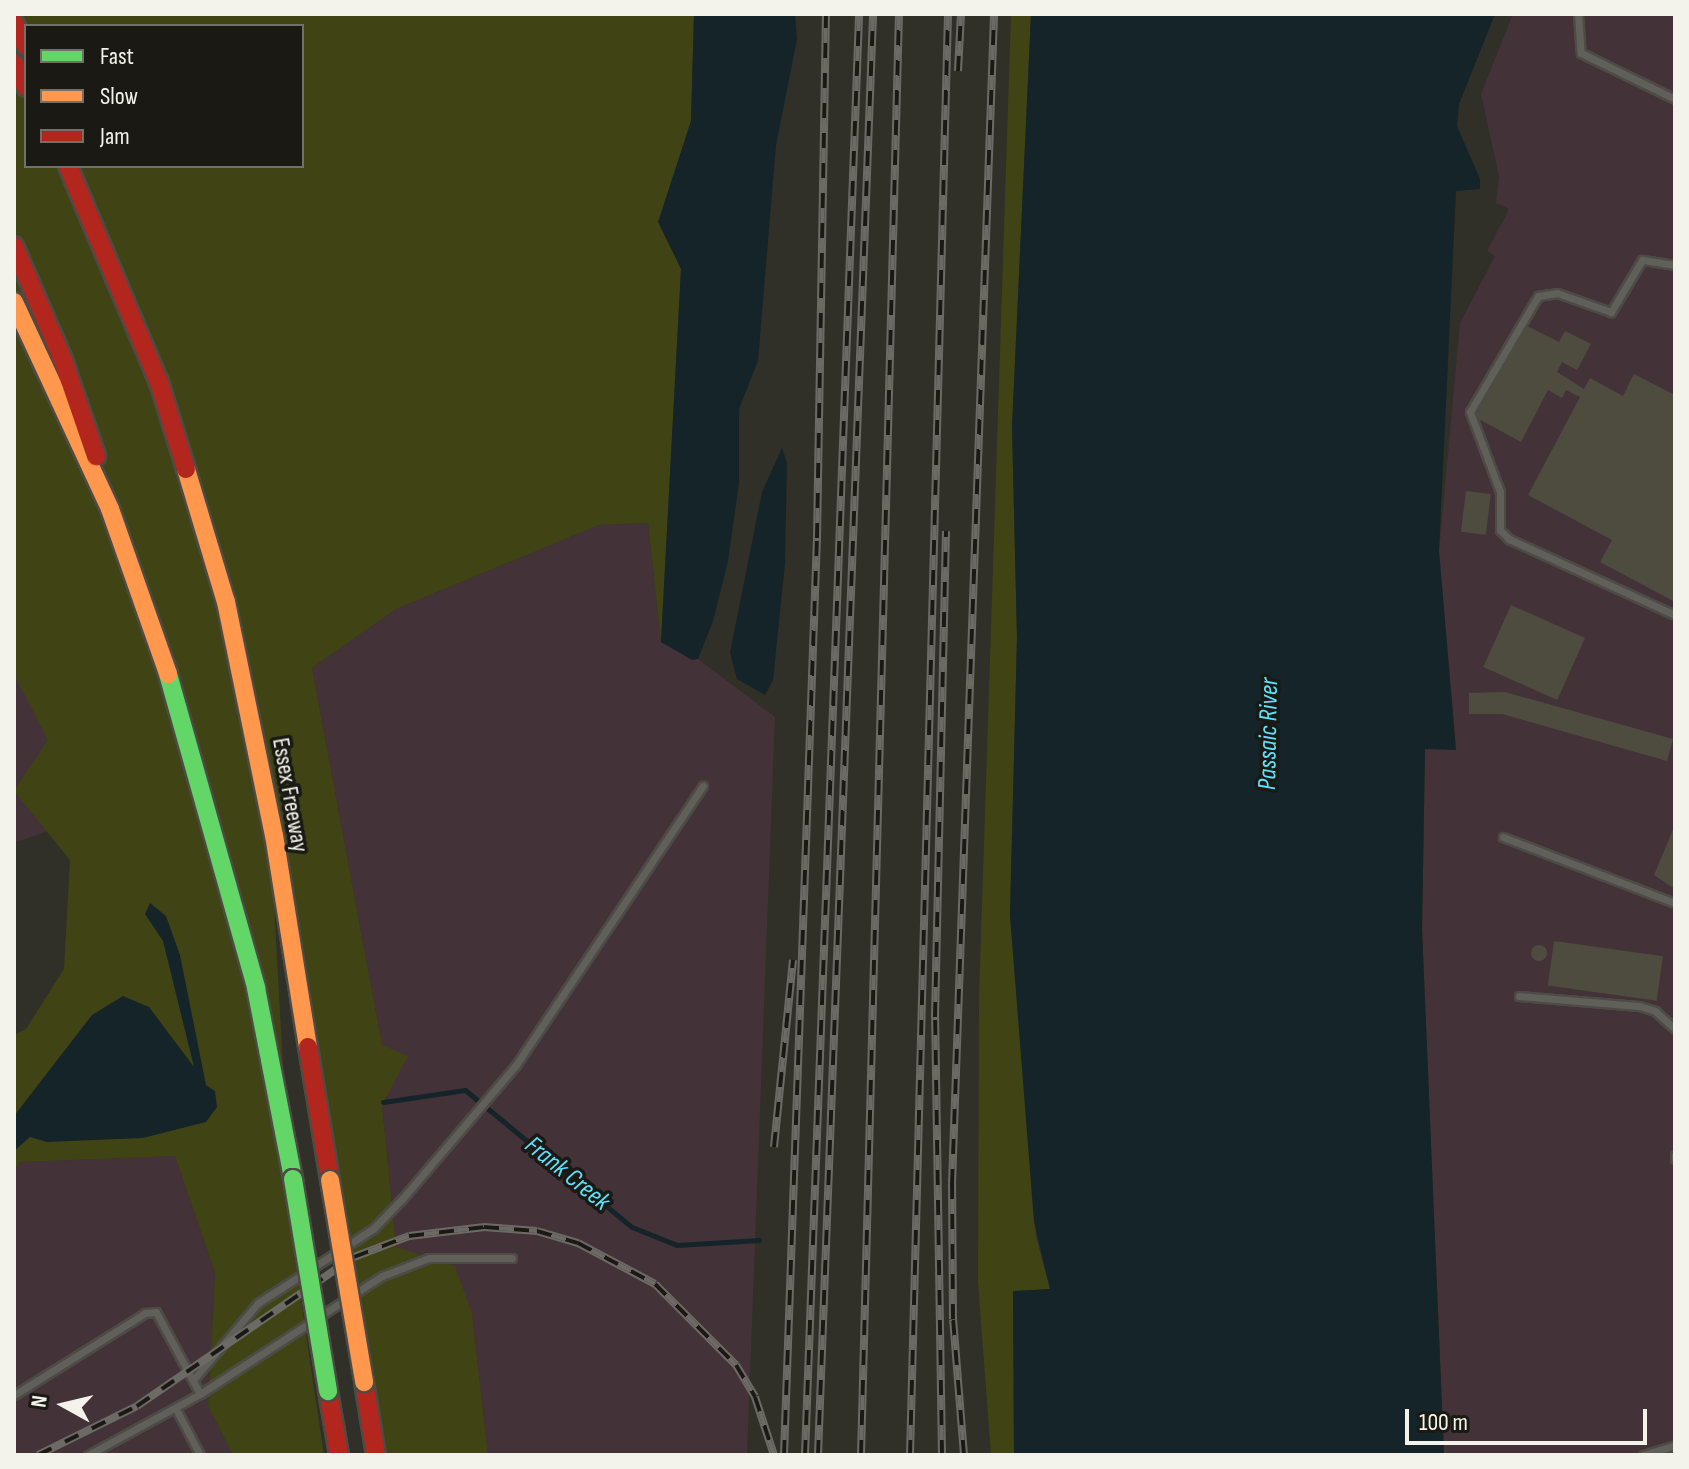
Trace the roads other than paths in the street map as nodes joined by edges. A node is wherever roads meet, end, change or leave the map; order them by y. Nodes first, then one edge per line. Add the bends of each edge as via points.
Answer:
1 (1578, 14) edge
2 (14, 23) edge
3 (24, 42) edge
4 (14, 64) edge
5 (24, 83) edge
6 (1675, 99) edge
7 (72, 172) edge
8 (14, 246) edge
9 (1675, 265) edge
10 (14, 302) edge
11 (110, 509) junction
12 (1675, 615) edge
13 (703, 786) dead end
14 (1503, 837) dead end
15 (1675, 903) edge
16 (1519, 996) dead end
17 (1675, 1029) edge
18 (512, 1258) dead end
19 (193, 1380) junction
20 (200, 1394) junction
21 (14, 1395) edge
22 (176, 1409) junction
23 (1675, 1445) edge
24 (88, 1455) edge
25 (200, 1455) edge
26 (339, 1455) edge
27 (376, 1455) edge
28 (1643, 1455) edge

1 - 6 lane via 1581,53
2 - 3 highway
4 - 5 highway
7 - 27 highway, Essex Freeway, bridge via 159,382 222,589 271,821
8 - 11 highway via 87,421
9 - 12 lane via 1642,260 1611,312 1557,293 1538,296 1473,402 1470,423 1500,492 1500,530 1509,539
10 - 11 highway
11 - 26 highway, bridge via 170,681 238,917 293,1179
13 - 19 lane via 516,1065 402,1199 373,1229 258,1303
14 - 15 lane
16 - 17 lane via 1639,1006 1655,1011
18 - 20 lane via 429,1258 382,1276
19 - 20 lane
19 - 21 lane via 156,1312 145,1313
20 - 22 lane
22 - 24 lane
22 - 25 lane
23 - 28 lane

